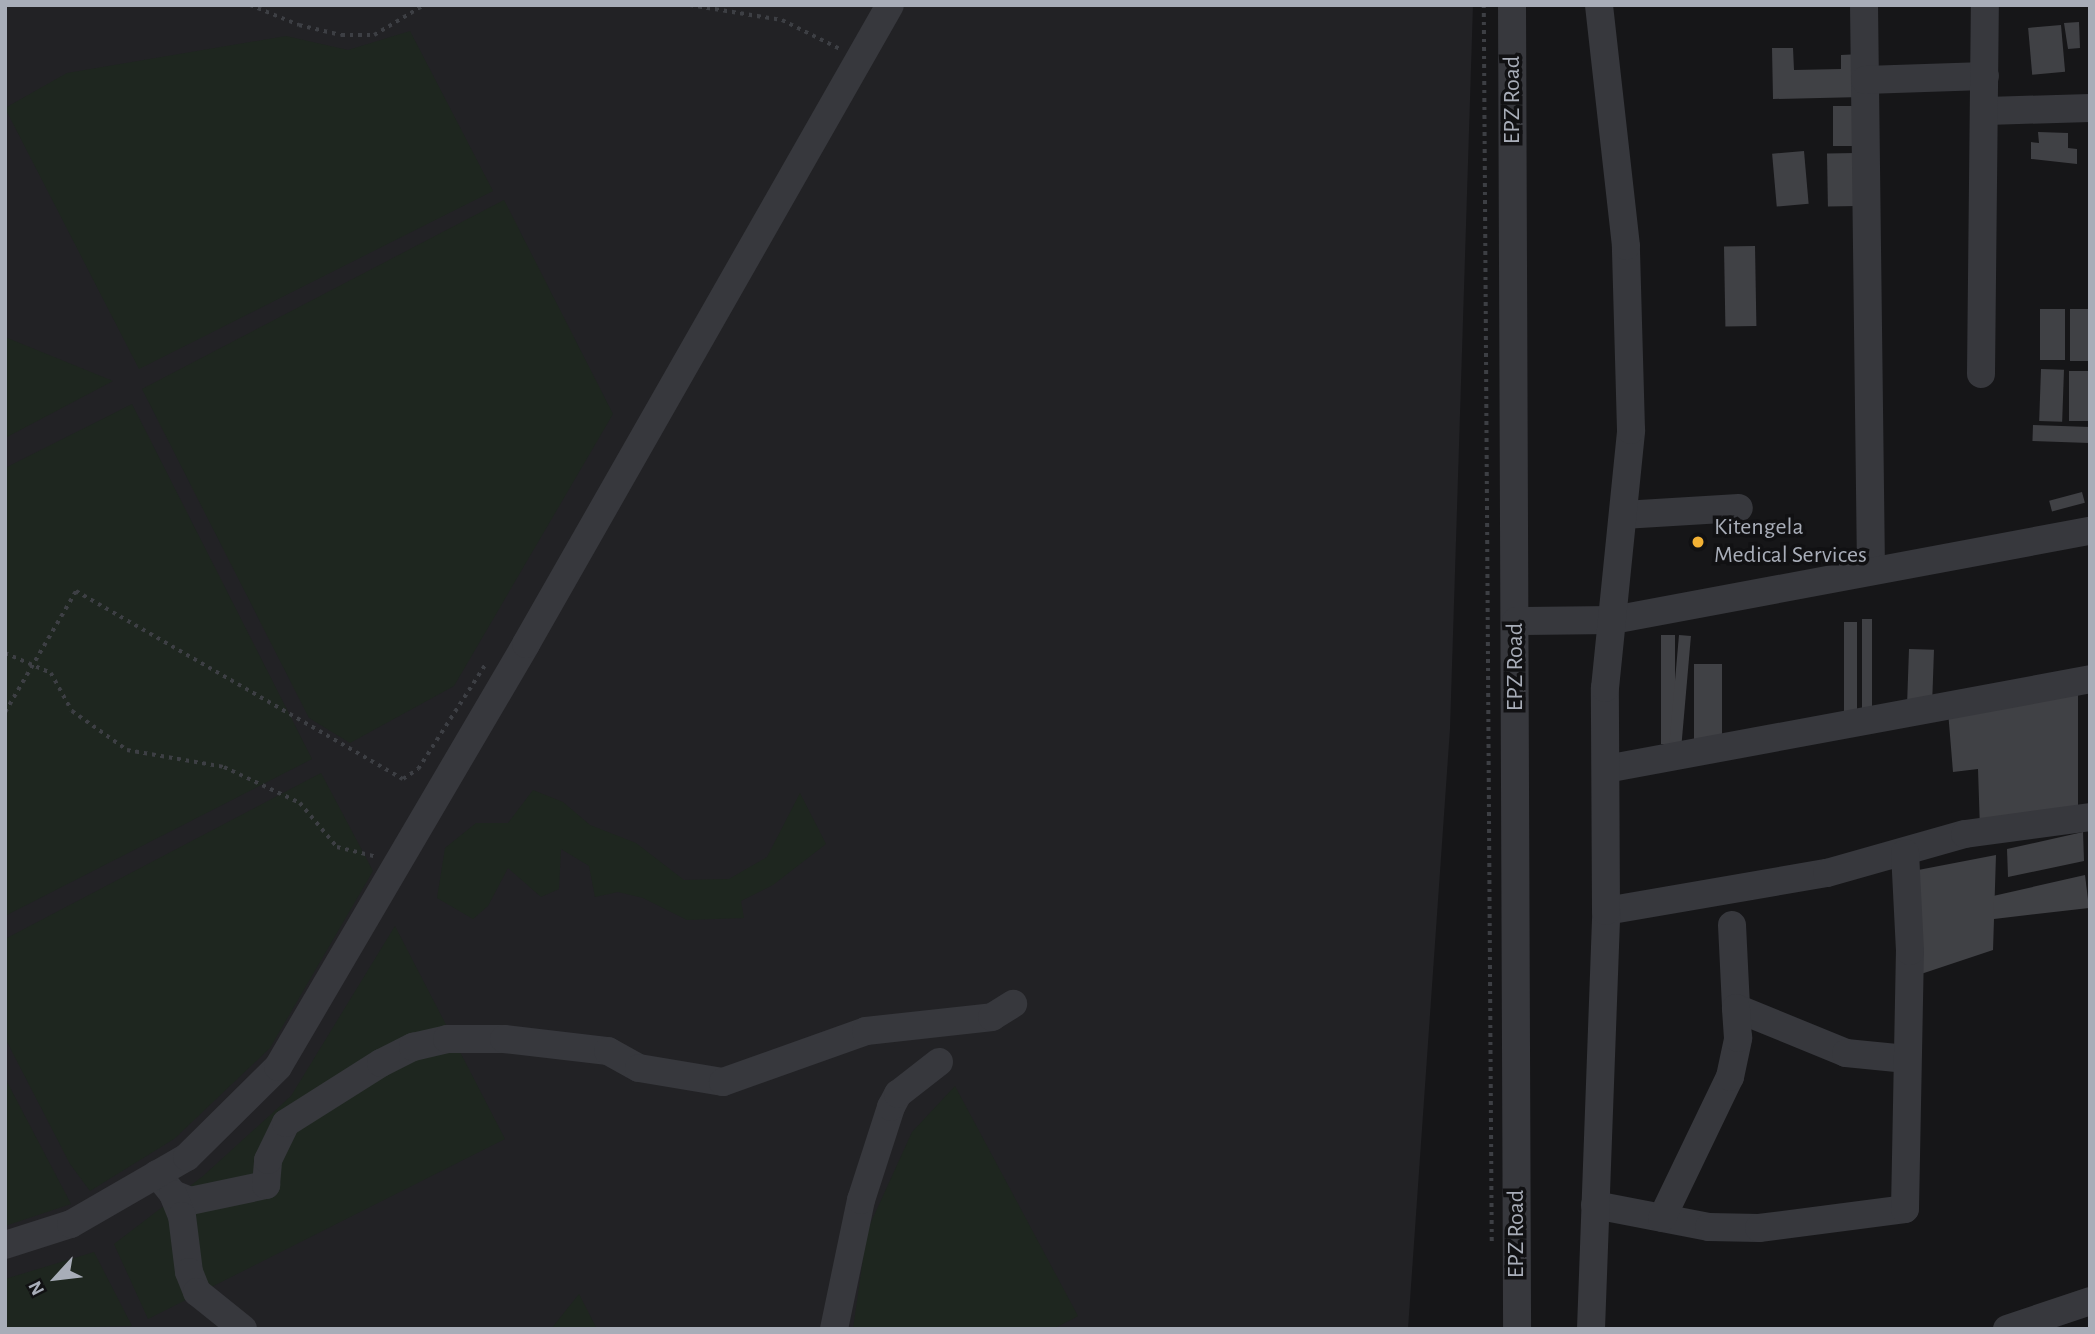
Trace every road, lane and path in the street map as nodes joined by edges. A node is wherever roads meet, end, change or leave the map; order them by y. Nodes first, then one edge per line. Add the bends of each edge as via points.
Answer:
1 (250, 5) edge
2 (424, 5) edge
3 (690, 5) edge
4 (890, 5) edge
5 (1484, 5) edge
6 (1512, 5) edge
7 (1599, 5) edge
8 (1864, 5) edge
9 (1985, 5) edge
10 (846, 38) dead end
11 (839, 49) junction
12 (833, 61) dead end
13 (1985, 76) junction
14 (1865, 80) junction
15 (2090, 108) edge
16 (1987, 111) junction
17 (1981, 374) dead end
18 (1739, 508) dead end
19 (1623, 515) junction
20 (2090, 531) edge
21 (1871, 571) junction
22 (1613, 620) junction
23 (1516, 621) junction
24 (5, 653) edge
25 (489, 658) dead end
26 (34, 664) junction
27 (2090, 679) edge
28 (5, 712) edge
29 (1606, 769) junction
30 (2090, 817) edge
31 (1905, 853) junction
32 (398, 861) junction
33 (1606, 911) junction
34 (1732, 925) dead end
35 (1013, 1004) dead end
36 (1736, 1008) junction
37 (1907, 1059) junction
38 (939, 1062) dead end
39 (165, 1184) junction
40 (1595, 1205) junction
41 (1662, 1217) junction
42 (5, 1245) edge
43 (1492, 1249) dead end
44 (2090, 1301) edge
45 (243, 1329) edge
46 (834, 1329) edge
47 (1517, 1329) edge
48 (1591, 1329) edge
49 (2007, 1329) edge

1 - 2 path via 341,35 374,35
3 - 11 path via 782,20
4 - 32 street
5 - 43 path
6 - 23 street, EPZ Road
7 - 19 street via 1626,246 1631,430
8 - 14 street
9 - 13 street
10 - 11 path
11 - 12 path
13 - 14 street
13 - 16 street
14 - 21 street
15 - 16 street
16 - 17 street
18 - 19 street
19 - 22 street
20 - 21 street
21 - 22 street
22 - 23 street
22 - 29 street via 1605,688
23 - 47 street, EPZ Road
24 - 26 path
25 - 26 path via 418,768 403,779 75,591
26 - 28 path
26 - 32 path via 51,673 72,711 127,750 224,767 300,803 337,847
27 - 29 street
29 - 33 street
30 - 31 street via 1965,834
31 - 33 street via 1828,873
31 - 37 street via 1910,951
32 - 39 street via 278,1067
33 - 40 street
34 - 36 street
35 - 39 street via 992,1017 866,1031 723,1082 639,1068 608,1051 504,1039 447,1039 413,1047 380,1063 286,1123 268,1160 266,1185 190,1201
36 - 37 street via 1846,1053
36 - 41 street via 1738,1038 1730,1077
37 - 41 street via 1907,1204 1902,1212 1759,1228 1709,1227
38 - 46 street via 898,1094 886,1119 861,1200
39 - 42 street via 71,1224
39 - 45 street via 183,1216 189,1272 197,1292
40 - 41 street
40 - 48 street
44 - 49 street

